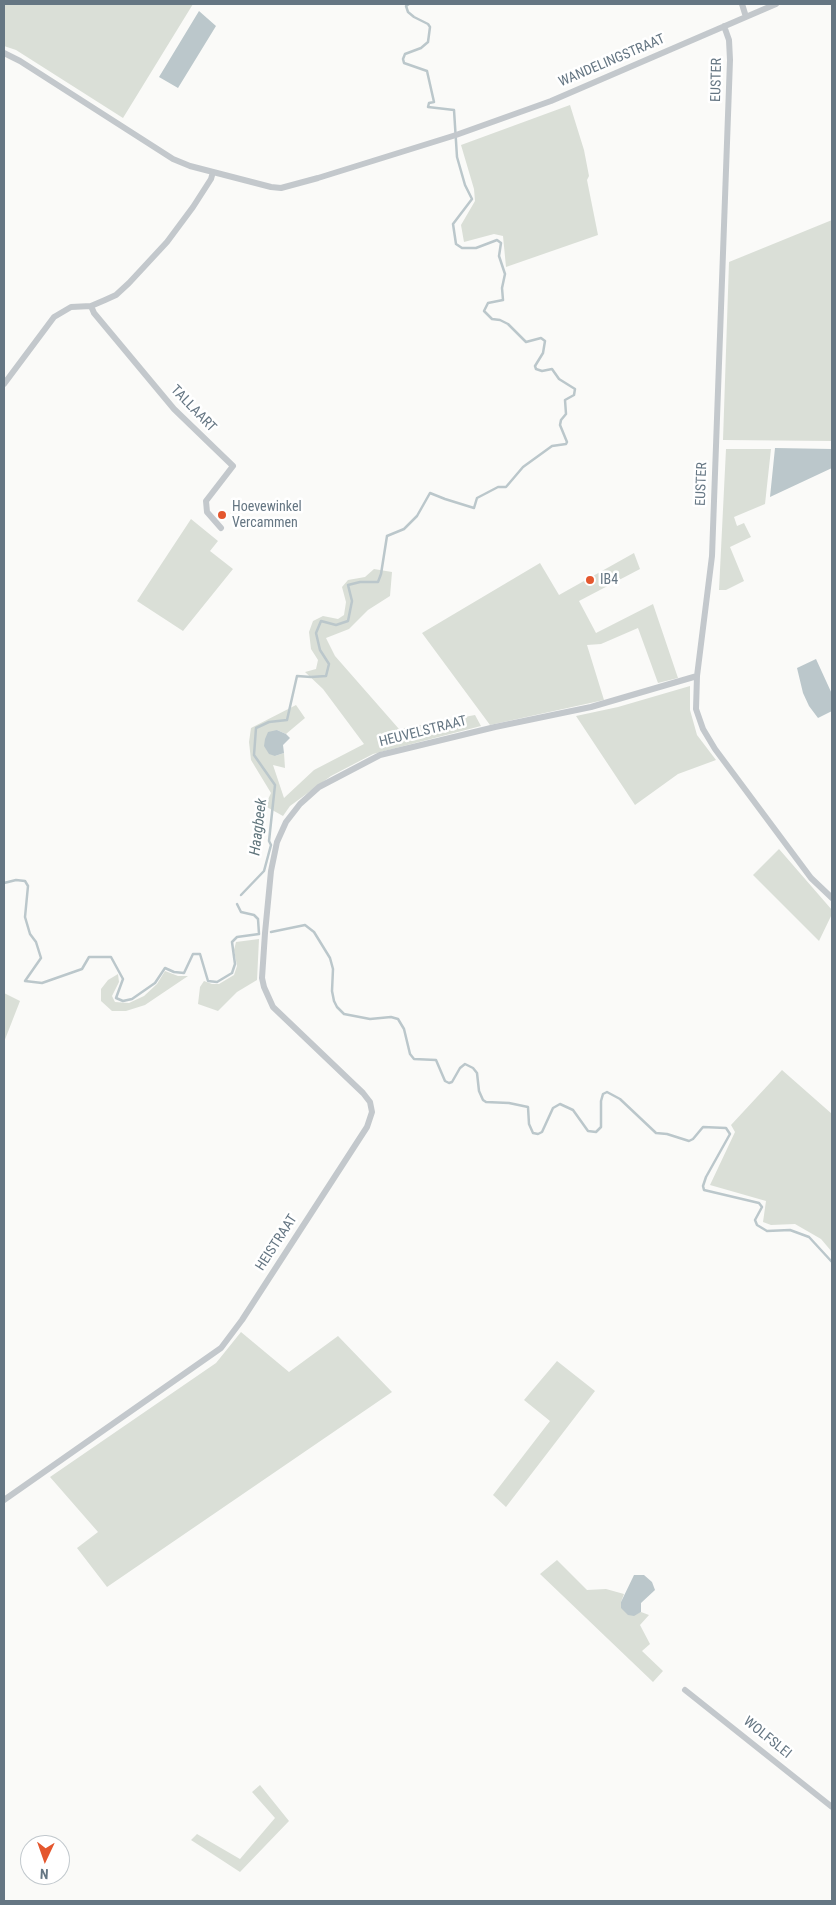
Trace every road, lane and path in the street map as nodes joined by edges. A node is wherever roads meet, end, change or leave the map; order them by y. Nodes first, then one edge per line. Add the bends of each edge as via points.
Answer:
1 (742, 4) edge
2 (776, 4) edge
3 (746, 17) junction
4 (724, 26) junction
5 (4, 53) edge
6 (213, 172) junction
7 (91, 306) junction
8 (4, 384) edge
9 (221, 528) dead end
10 (696, 676) junction
11 (832, 898) edge
12 (265, 933) joint
13 (4, 1500) edge
14 (685, 1690) dead end
15 (832, 1807) edge

1 - 3 street
2 - 3 street, WANDELINGSTRAAT
3 - 4 street, WANDELINGSTRAAT
4 - 6 street, WANDELINGSTRAAT via 552,101 290,187 271,187
4 - 10 street, EUSTER via 730,60 712,556
5 - 6 street via 162,153
6 - 7 street via 193,207 167,242 116,294
7 - 8 street via 71,307 54,317
7 - 9 street, TALLAART via 174,409 233,466 206,501 207,512
10 - 11 street, EUSTER via 696,709 715,749 811,878
10 - 12 street, HEUVELSTRAAT via 591,707 380,755 326,783 300,804 286,822 277,842 268,888
12 - 13 street, HEISTRAAT via 262,978 267,996 273,1007 363,1092 372,1112 367,1127 221,1348
14 - 15 street, WOLFSLEI

